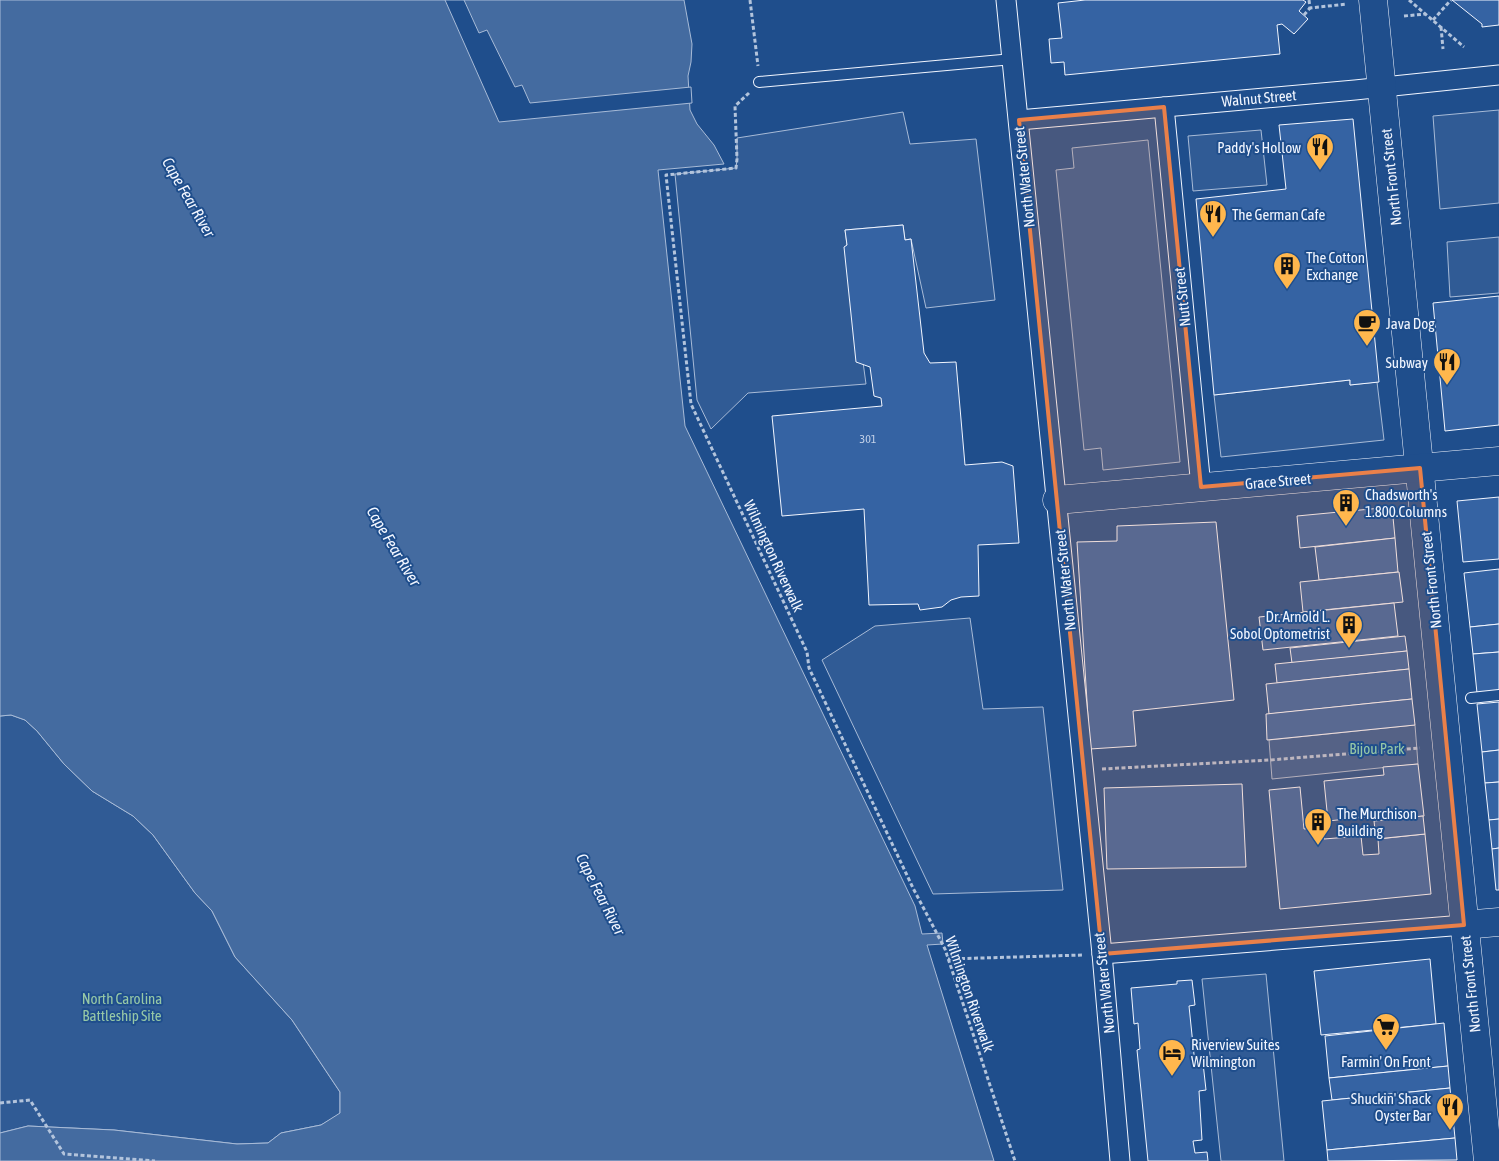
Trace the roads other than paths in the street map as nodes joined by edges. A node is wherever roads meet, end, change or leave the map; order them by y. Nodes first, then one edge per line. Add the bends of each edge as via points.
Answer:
1 (1006, 0) edge
2 (1360, 2) edge
3 (1013, 59) junction
4 (1499, 75) edge
5 (760, 82) road end
6 (1382, 87) junction
7 (1164, 107) junction
8 (1019, 120) junction
9 (1499, 460) edge
10 (1420, 468) junction
11 (1201, 487) junction
12 (1057, 500) junction
13 (1499, 695) edge
14 (1471, 698) dead end
15 (1499, 922) edge
16 (1464, 925) junction
17 (1102, 954) junction
18 (1120, 1161) edge
19 (1488, 1161) edge

1 - 3 street, North Water Street
2 - 6 main road, North Front Street
3 - 5 lane
3 - 8 street, North Water Street
4 - 6 street, Walnut Street
6 - 7 street, Walnut Street
6 - 10 main road, North Front Street
7 - 8 street, Walnut Street
7 - 11 street, Nutt Street
8 - 12 street, North Water Street
9 - 10 main road, Grace Street
10 - 11 main road, Grace Street
10 - 16 main road, North Front Street
11 - 12 main road, Grace Street
12 - 17 street, North Water Street
13 - 14 lane
15 - 16 main road
16 - 17 street
16 - 19 main road, North Front Street
17 - 18 street, North Water Street

